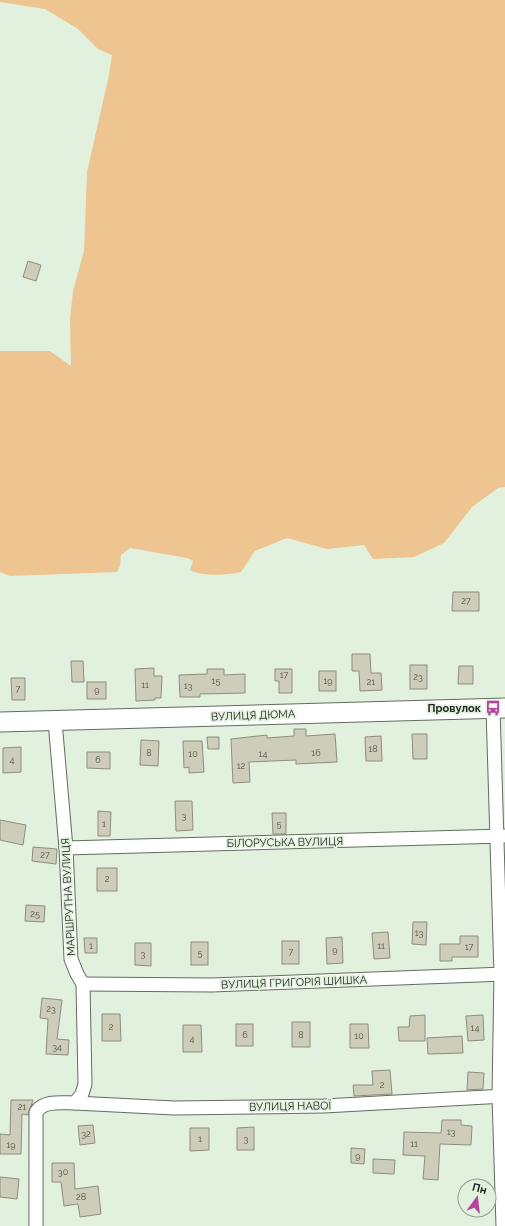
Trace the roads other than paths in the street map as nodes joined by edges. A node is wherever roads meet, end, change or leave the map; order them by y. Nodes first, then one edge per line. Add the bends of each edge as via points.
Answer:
1 (499, 708) edge
2 (55, 721) junction
3 (0, 722) edge
4 (501, 836) edge
5 (66, 848) junction
6 (503, 974) edge
7 (83, 984) junction
8 (502, 1096) edge
9 (74, 1103) junction
10 (36, 1226) edge
11 (503, 1226) edge

1 - 2 street, ВУЛИЦЯ ДЮМА
1 - 4 street
2 - 3 street, ВУЛИЦЯ ДЮМА
2 - 5 street, МАРШРУТНА ВУЛИЦЯ
4 - 5 street, БІЛОРУСЬКА ВУЛИЦЯ
4 - 6 street
5 - 7 street, МАРШРУТНА ВУЛИЦЯ via 71,959
6 - 7 street, ВУЛИЦЯ ГРИГОРІЯ ШИШКА via 212,985
6 - 8 street
7 - 9 street, МАРШРУТНА ВУЛИЦЯ via 85,1084 82,1094
8 - 9 street, ВУЛИЦЯ НАВОЇ via 308,1106 174,1108
8 - 11 street
9 - 10 street via 46,1104 40,1106 36,1112

